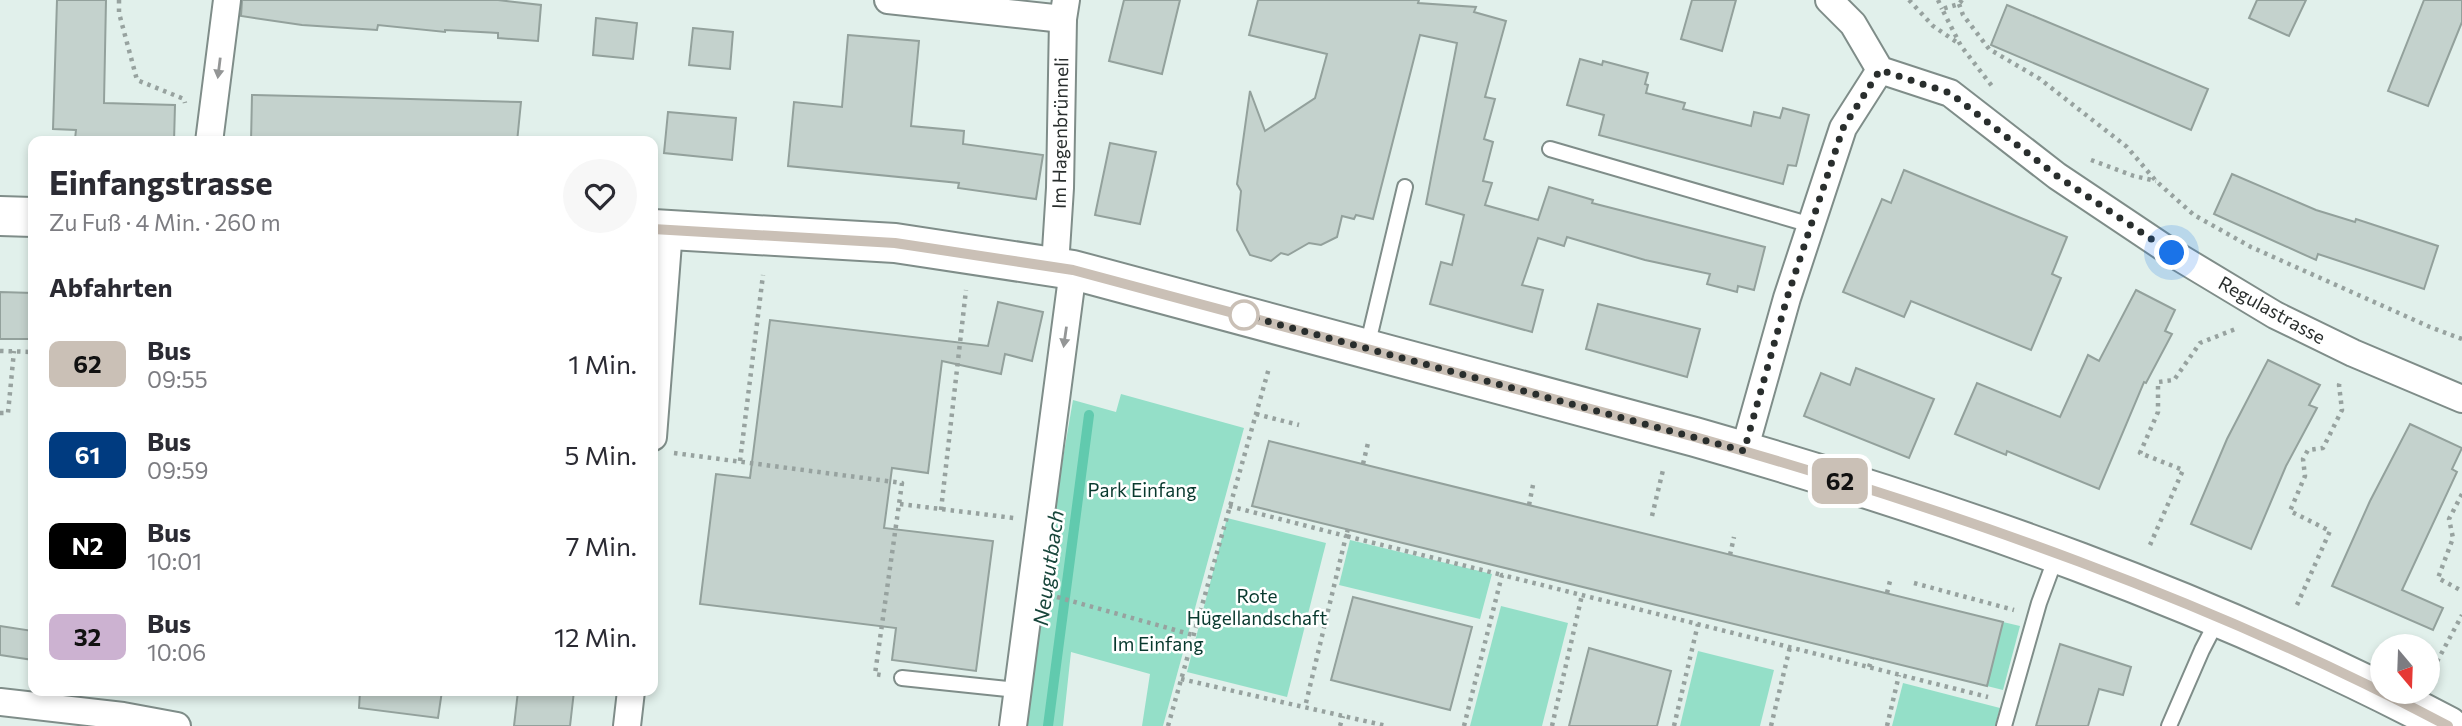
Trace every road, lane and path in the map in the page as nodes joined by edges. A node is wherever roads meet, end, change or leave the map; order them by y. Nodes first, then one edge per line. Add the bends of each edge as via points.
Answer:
1 (119, 0) edge
2 (227, 0) edge
3 (888, 0) edge
4 (1829, 0) edge
5 (1909, 0) edge
6 (1938, 0) edge
7 (1961, 2) edge
8 (1942, 9) junction
9 (1065, 10) edge
10 (1961, 46) junction
11 (1880, 70) junction
12 (1993, 87) dead end
13 (186, 113) dead end
14 (210, 136) edge
15 (1550, 149) dead end
16 (2082, 156) dead end
17 (2156, 181) junction
18 (1405, 187) dead end
19 (0, 216) edge
20 (28, 216) edge
21 (1811, 225) junction
22 (661, 230) edge
23 (1064, 268) junction
24 (763, 275) dead end
25 (966, 290) dead end
26 (2275, 315) junction
27 (2462, 339) edge
28 (1367, 348) junction
29 (0, 351) edge
30 (14, 351) junction
31 (28, 352) edge
32 (2353, 353) junction
33 (1269, 368) dead end
34 (2462, 399) edge
35 (0, 413) edge
36 (1256, 414) junction
37 (1299, 425) dead end
38 (1368, 443) dead end
39 (659, 444) edge
40 (1744, 451) junction
41 (740, 462) junction
42 (1363, 464) dead end
43 (1663, 470) dead end
44 (1533, 485) dead end
45 (2462, 494) edge
46 (900, 505) junction
47 (1529, 505) dead end
48 (1229, 506) junction
49 (941, 510) junction
50 (1652, 516) dead end
51 (1038, 521) junction
52 (1348, 529) dead end
53 (1346, 536) junction
54 (1734, 537) dead end
55 (2150, 545) dead end
56 (2058, 552) junction
57 (1730, 555) dead end
58 (1513, 570) dead end
59 (1502, 575) junction
60 (1511, 577) junction
61 (1891, 577) dead end
62 (1914, 583) dead end
63 (2462, 591) edge
64 (1887, 593) dead end
65 (1582, 595) junction
66 (1083, 604) dead end
67 (2297, 605) dead end
68 (2035, 615) junction
69 (2462, 615) edge
70 (2220, 618) junction
71 (1714, 619) dead end
72 (1698, 624) junction
73 (1712, 628) junction
74 (1193, 635) junction
75 (1790, 647) junction
76 (2440, 656) edge
77 (1872, 658) dead end
78 (1869, 667) junction
79 (1899, 675) junction
80 (902, 678) joint
81 (1181, 679) junction
82 (1017, 690) junction
83 (630, 696) edge
84 (0, 702) edge
85 (2010, 702) junction
86 (1305, 707) junction
87 (1343, 716) junction
88 (177, 726) edge
89 (627, 726) edge
90 (1013, 726) edge
91 (1168, 726) edge
92 (1340, 726) edge
93 (1387, 726) edge
94 (1465, 726) edge
95 (1552, 726) edge
96 (1674, 726) edge
97 (1771, 726) edge
98 (1887, 726) edge
99 (2004, 726) edge
100 (2169, 726) edge
101 (2448, 726) edge

1 - 13 path via 137,80 184,99
2 -> 14 street
3 - 9 street
4 - 11 street via 1853,24
5 - 10 path via 1933,26
6 - 8 path
7 - 8 path
7 - 17 path via 1963,15 1989,49 2040,79 2127,147
8 - 10 path
9 - 23 street, Im Hagenbrünneli via 1060,188
10 - 12 path
11 - 21 street via 1843,128
11 - 26 street, Regulastrasse via 1950,93 2057,176
15 - 21 lane
16 - 17 path
17 - 27 path via 2194,215 2251,247
18 - 28 lane
19 - 20 main road
21 - 40 street
22 - 23 main road via 895,243
22 - 39 street
23 - 28 main road
23 -> 51 street, Im Hagenbrünneli
24 - 41 path
25 - 49 path
26 - 32 street, Regulastrasse
26 - 55 path via 2200,343 2174,380 2158,382 2158,412 2140,453 2183,470
28 - 40 main road
29 - 30 path
30 - 31 path
30 - 35 path via 8,413
32 - 34 street, Regulastrasse
32 - 67 path via 2339,386 2342,410 2323,448 2308,450 2303,459 2305,476 2290,512 2330,531
33 - 36 path
36 - 37 path
36 - 48 path
38 - 42 path
39 - 41 path
40 - 56 main road
41 - 46 path via 902,483
43 - 50 path
44 - 47 path
45 - 63 path via 2449,519 2453,538 2438,578
46 - 49 path
46 - 80 path via 875,674
48 - 53 path
48 - 74 path
49 - 51 path
51 - 82 street, Im Hagenbrünneli
52 - 53 path
53 - 59 path
53 - 86 path
54 - 57 path
56 - 68 lane
56 - 70 main road
58 - 60 path
59 - 60 path
59 - 94 path
60 - 65 path
61 - 64 path
62 - 68 path
65 - 72 path
65 - 95 path
66 - 74 path
68 - 85 lane
69 - 76 path
70 - 100 lane
70 - 101 main road
71 - 73 path
72 - 73 path
72 - 96 path
73 - 75 path
74 - 81 path
75 - 78 path
75 - 97 path
77 - 78 path
78 - 79 path
79 - 85 path
79 - 98 path
80 - 82 lane
81 - 86 path
81 - 91 path
82 - 90 street, Im Hagenbrünneli
83 - 89 street
84 - 88 street
85 - 99 lane
86 - 87 path
87 - 92 path
87 - 93 path

